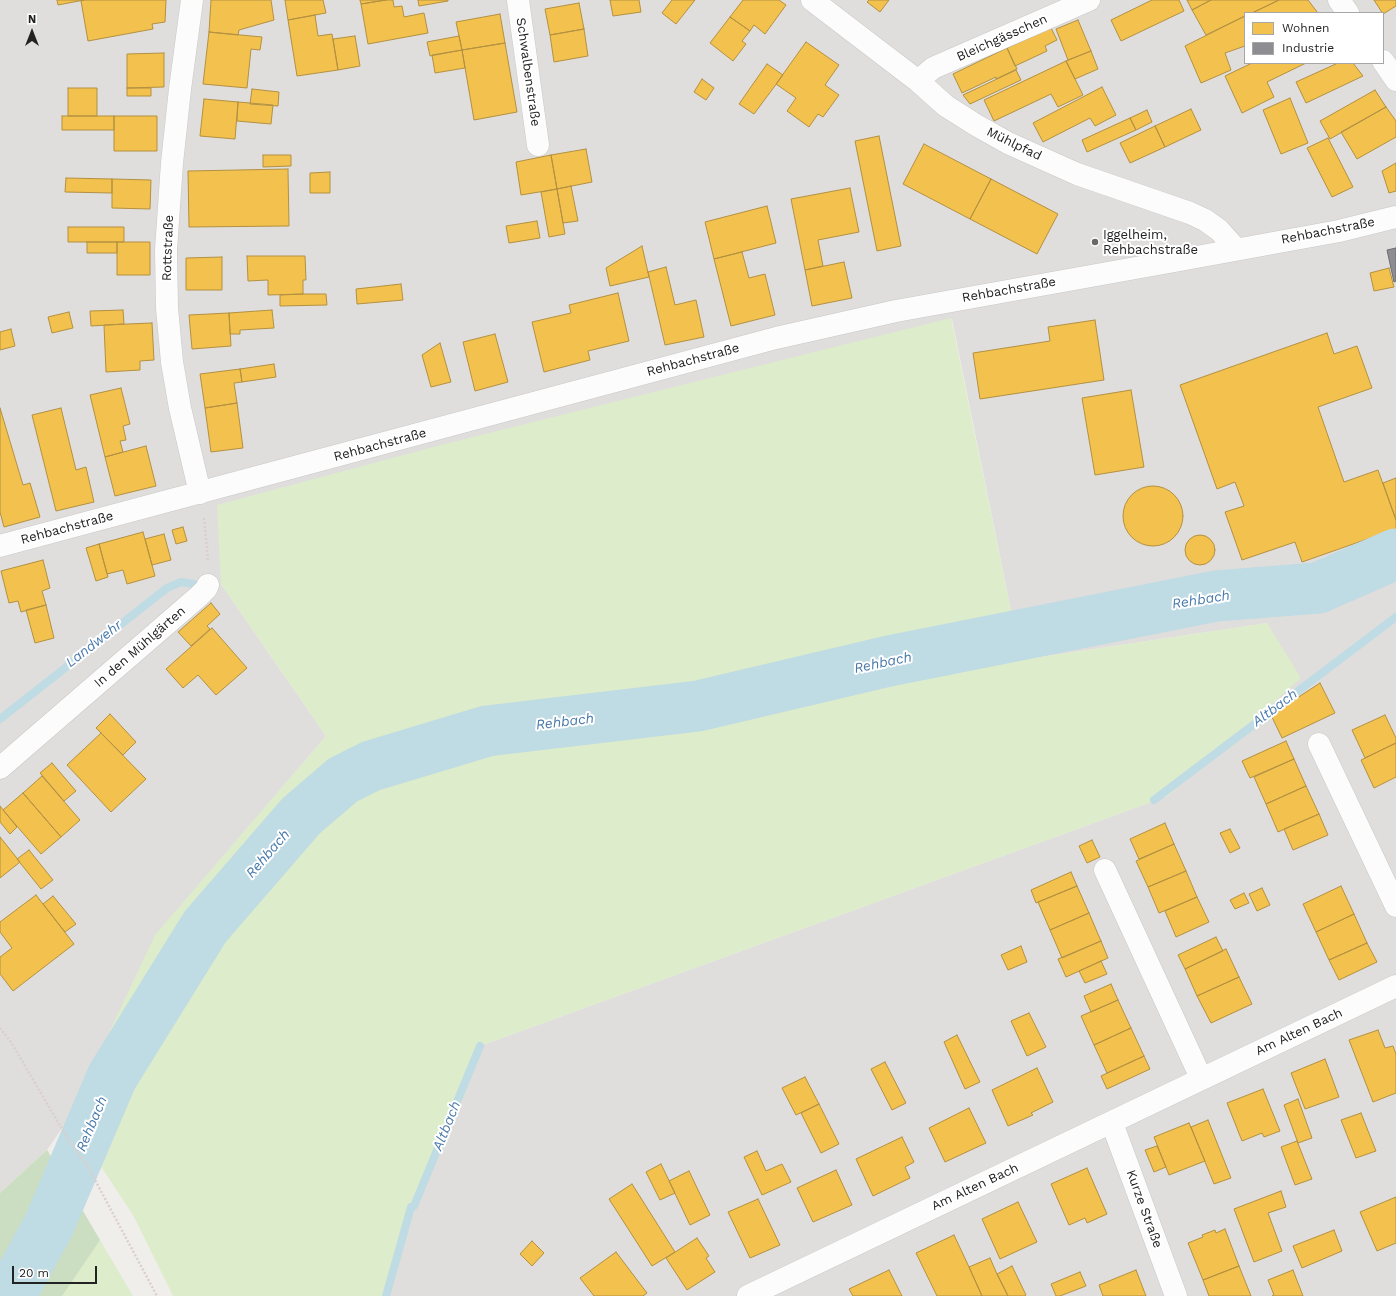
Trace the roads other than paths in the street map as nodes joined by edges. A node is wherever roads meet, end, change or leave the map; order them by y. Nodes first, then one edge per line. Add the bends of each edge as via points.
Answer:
1 (192, 0) edge
2 (518, 0) edge
3 (812, 0) edge
4 (1089, 0) edge
5 (1339, 0) edge
6 (1347, 12) edge
7 (1384, 63) edge
8 (1396, 80) edge
9 (918, 81) junction
10 (538, 145) dead end
11 (1396, 217) edge
12 (1236, 249) junction
13 (200, 493) junction
14 (0, 546) edge
15 (208, 585) road end
16 (1319, 744) dead end
17 (0, 768) edge
18 (1105, 870) dead end
19 (1396, 906) edge
20 (1396, 986) edge
21 (1201, 1078) junction
22 (1112, 1122) junction
23 (748, 1296) edge
24 (1176, 1296) edge

1 - 13 street, Rottstraße via 172,163 166,250 167,308 172,362
2 - 10 street, Schwalbenstraße
3 - 9 street, Mühlpfad
4 - 9 street, Bleichgässchen via 933,68
5 - 6 street
7 - 8 street
9 - 12 street, Mühlpfad via 946,106 1008,143 1077,174 1190,213 1219,230
11 - 12 street, Rehbachstraße
12 - 13 street, Rehbachstraße via 896,311 776,338
13 - 14 street, Rehbachstraße
15 - 17 street, In den Mühlgärten via 199,596
16 - 19 street
18 - 21 street
20 - 21 street, Am Alten Bach
21 - 22 street, Am Alten Bach
22 - 23 street, Am Alten Bach
22 - 24 street, Kurze Straße

